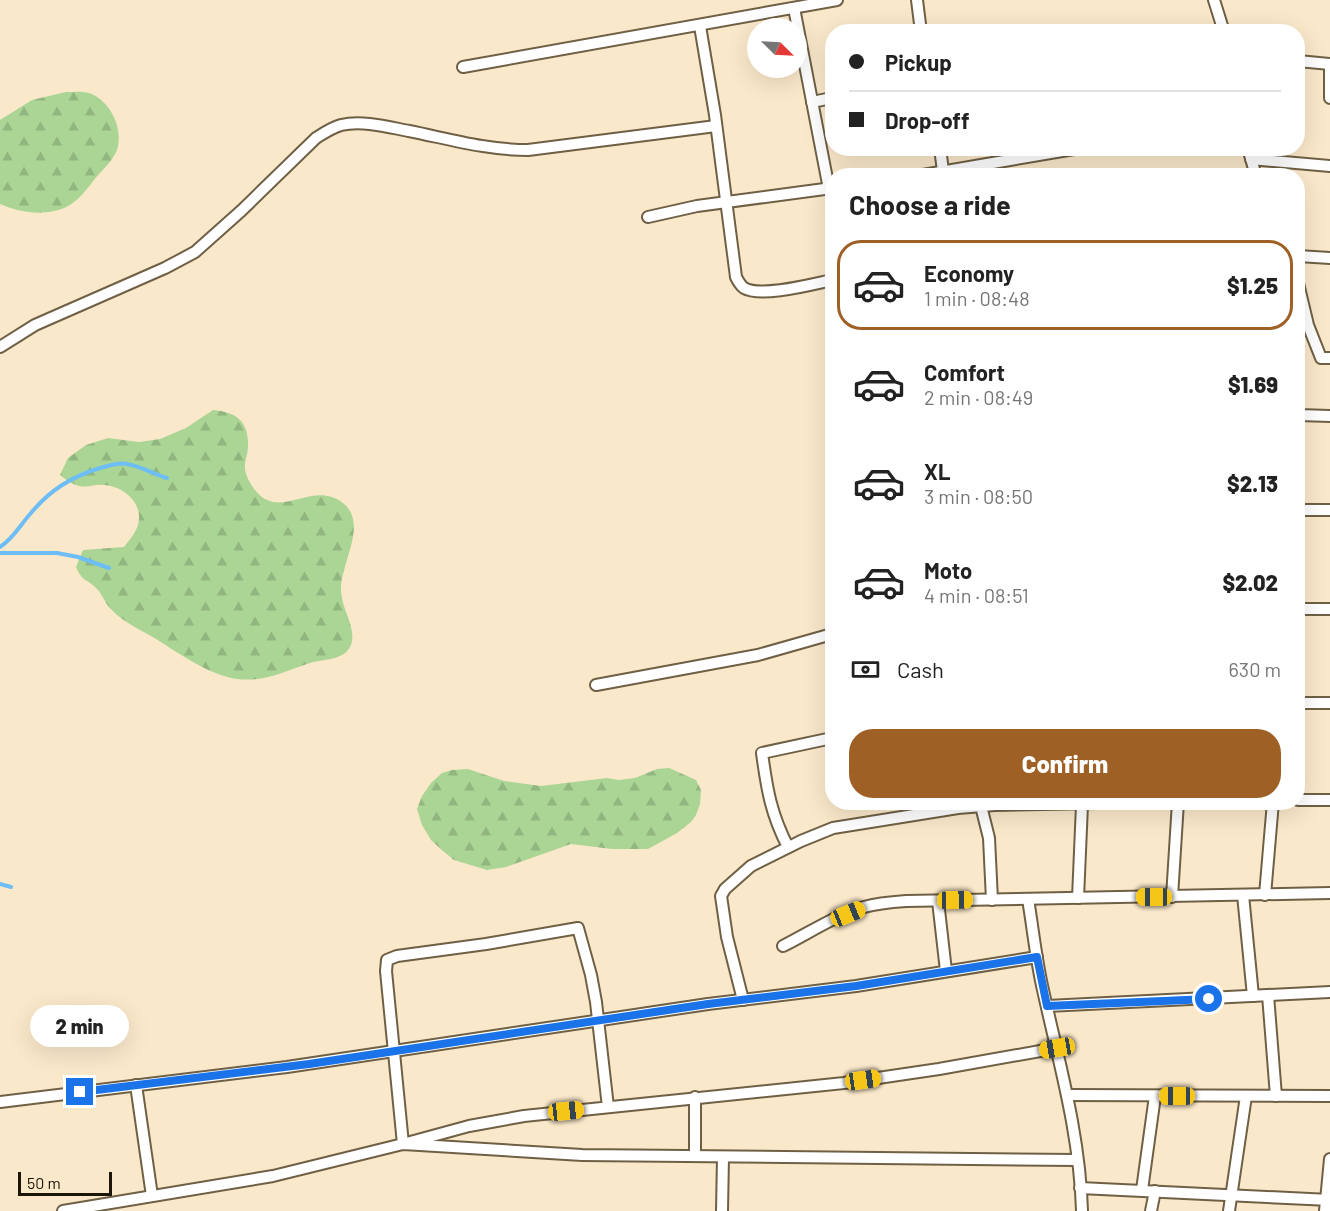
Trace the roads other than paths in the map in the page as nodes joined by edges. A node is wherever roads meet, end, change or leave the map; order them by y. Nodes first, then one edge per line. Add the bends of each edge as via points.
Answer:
1 (837, 0) edge
2 (917, 0) edge
3 (1214, 0) edge
4 (794, 8) junction
5 (920, 24) edge
6 (1222, 24) edge
7 (700, 26) junction
8 (1305, 62) edge
9 (1330, 66) edge
10 (463, 67) dead end
11 (1330, 98) edge
12 (825, 99) edge
13 (812, 102) junction
14 (716, 126) junction
15 (1032, 156) edge
16 (1263, 156) edge
17 (1330, 166) edge
18 (826, 168) edge
19 (961, 168) edge
20 (825, 190) edge
21 (725, 203) junction
22 (648, 217) dead end
23 (1305, 256) edge
24 (1330, 258) edge
25 (825, 281) edge
26 (1305, 320) edge
27 (0, 347) edge
28 (1330, 358) edge
29 (1305, 415) edge
30 (1330, 416) edge
31 (1305, 510) edge
32 (1330, 510) edge
33 (1305, 609) edge
34 (1330, 609) edge
35 (825, 636) edge
36 (596, 685) dead end
37 (1305, 703) edge
38 (1330, 703) edge
39 (825, 740) edge
40 (1305, 800) edge
41 (1330, 800) edge
42 (943, 810) edge
43 (982, 810) edge
44 (1082, 810) edge
45 (1177, 810) edge
46 (1271, 810) edge
47 (788, 848) junction
48 (1330, 893) edge
49 (1243, 895) junction
50 (1265, 895) junction
51 (1172, 897) junction
52 (1078, 898) junction
53 (1028, 899) junction
54 (992, 900) junction
55 (938, 901) junction
56 (783, 946) dead end
57 (1037, 957) junction
58 (946, 970) junction
59 (1330, 992) edge
60 (1268, 995) junction
61 (1253, 996) junction
62 (743, 1000) junction
63 (1047, 1006) junction
64 (599, 1021) junction
65 (1057, 1048) junction
66 (394, 1052) junction
67 (136, 1085) junction
68 (1068, 1095) junction
69 (1155, 1096) junction
70 (1246, 1096) junction
71 (1276, 1096) junction
72 (1330, 1096) edge
73 (695, 1097) junction
74 (0, 1102) edge
75 (608, 1107) junction
76 (403, 1144) junction
77 (695, 1156) junction
78 (723, 1157) junction
79 (1330, 1159) edge
80 (1077, 1160) junction
81 (1080, 1188) junction
82 (1142, 1190) junction
83 (1155, 1191) junction
84 (1232, 1195) junction
85 (152, 1196) junction
86 (1327, 1204) edge
87 (63, 1211) edge
88 (722, 1211) edge
89 (1082, 1211) edge
90 (1151, 1211) edge
91 (1230, 1211) edge

1 - 4 street
2 - 5 street
3 - 6 street
4 - 7 street
4 - 13 street
7 - 10 street
7 - 14 street
8 - 9 street
9 - 11 street
12 - 13 street
13 - 18 street
14 - 21 street
14 - 27 street via 511,150 385,126 342,125 316,138 195,252 43,321
15 - 19 street
16 - 17 street
20 - 21 street
21 - 22 street
21 - 25 street via 736,277 745,289 775,290
23 - 24 street
26 - 28 street via 1321,358
29 - 30 street
31 - 32 street
33 - 34 street
35 - 36 street via 758,655
37 - 38 street
39 - 47 street via 762,753 769,804
40 - 41 street
42 - 47 street via 833,828
43 - 54 street via 989,838
44 - 52 street
45 - 51 street
46 - 50 street
47 - 62 street via 751,866 722,896 727,937
48 - 50 street
49 - 50 street
49 - 51 street
49 - 61 street
51 - 52 street
52 - 53 street
53 - 54 street
53 - 57 street
54 - 55 street
55 - 56 street via 864,907
55 - 58 street
57 - 58 street
57 - 63 street
58 - 62 street
59 - 60 street
60 - 61 street
60 - 71 street
61 - 63 street
62 - 64 street
63 - 65 street
64 - 66 street
64 - 66 street via 578,928 390,957 386,963
64 - 75 street
65 - 68 street
65 - 73 street via 844,1083
66 - 67 street
66 - 76 street
67 - 74 street
67 - 85 street
68 - 69 street
68 - 80 street
69 - 70 street
69 - 82 street
70 - 71 street
70 - 84 street
71 - 72 street
73 - 75 street
73 - 77 street
75 - 76 street via 502,1120
76 - 77 street via 527,1153
76 - 85 street via 273,1176
77 - 78 street
78 - 80 street
78 - 88 street
79 - 86 street
80 - 81 street
81 - 82 street
81 - 89 street
82 - 83 street
83 - 84 street
83 - 90 street
84 - 86 street
84 - 91 street
85 - 87 street

